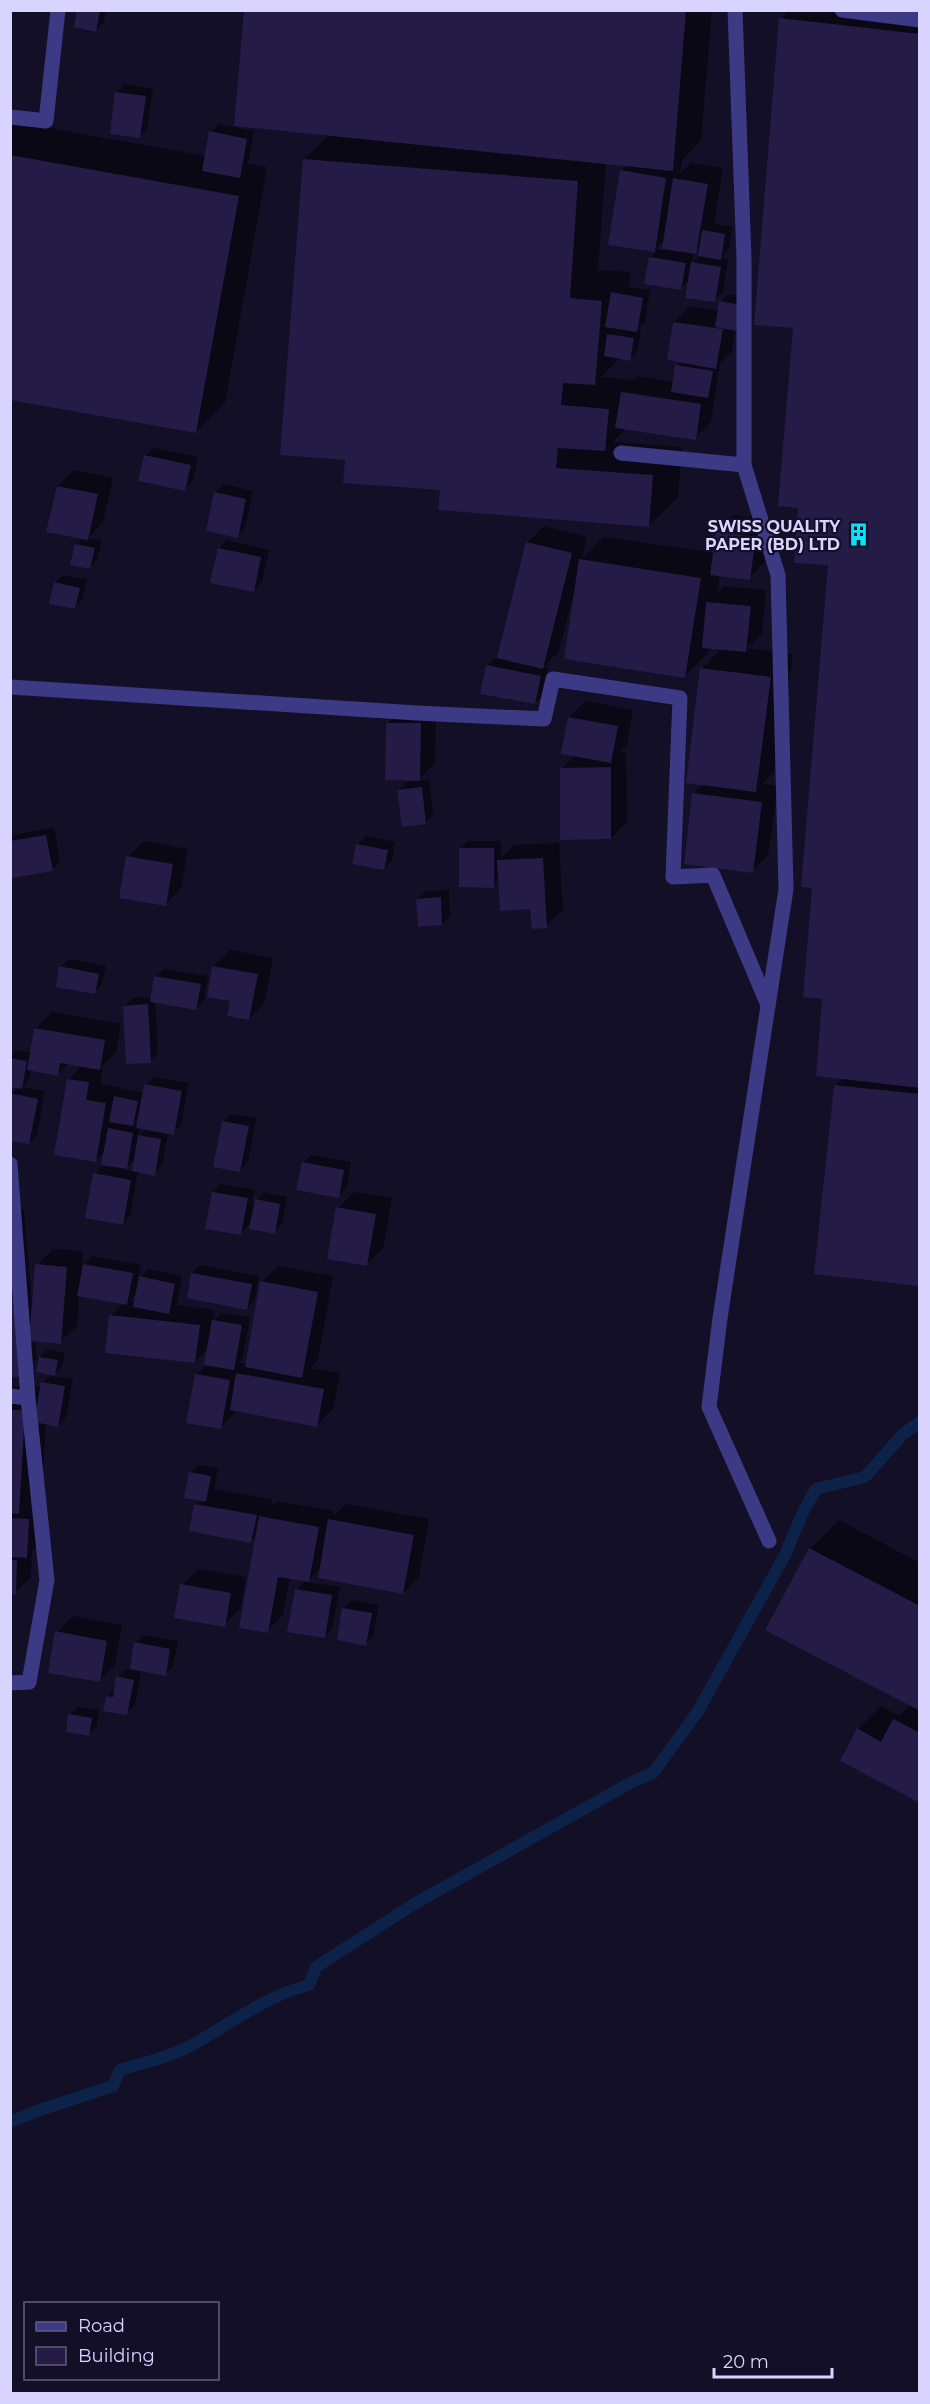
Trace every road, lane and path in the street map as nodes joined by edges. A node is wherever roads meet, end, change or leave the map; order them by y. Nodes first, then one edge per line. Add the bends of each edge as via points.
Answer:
1 (58, 10) edge
2 (735, 10) edge
3 (842, 10) edge
4 (920, 20) edge
5 (10, 117) edge
6 (621, 453) dead end
7 (744, 465) junction
8 (10, 687) edge
9 (768, 1005) junction
10 (10, 1164) edge
11 (10, 1396) edge
12 (28, 1398) junction
13 (769, 1540) dead end
14 (10, 1683) edge

1 - 5 street via 46,121
2 - 7 street via 744,258
3 - 4 street
6 - 7 street
7 - 9 street via 778,575 786,889
8 - 9 street via 544,719 553,679 680,699 672,876 713,875
9 - 13 street via 709,1407
10 - 12 street
11 - 12 street
12 - 14 street via 47,1580 29,1682

